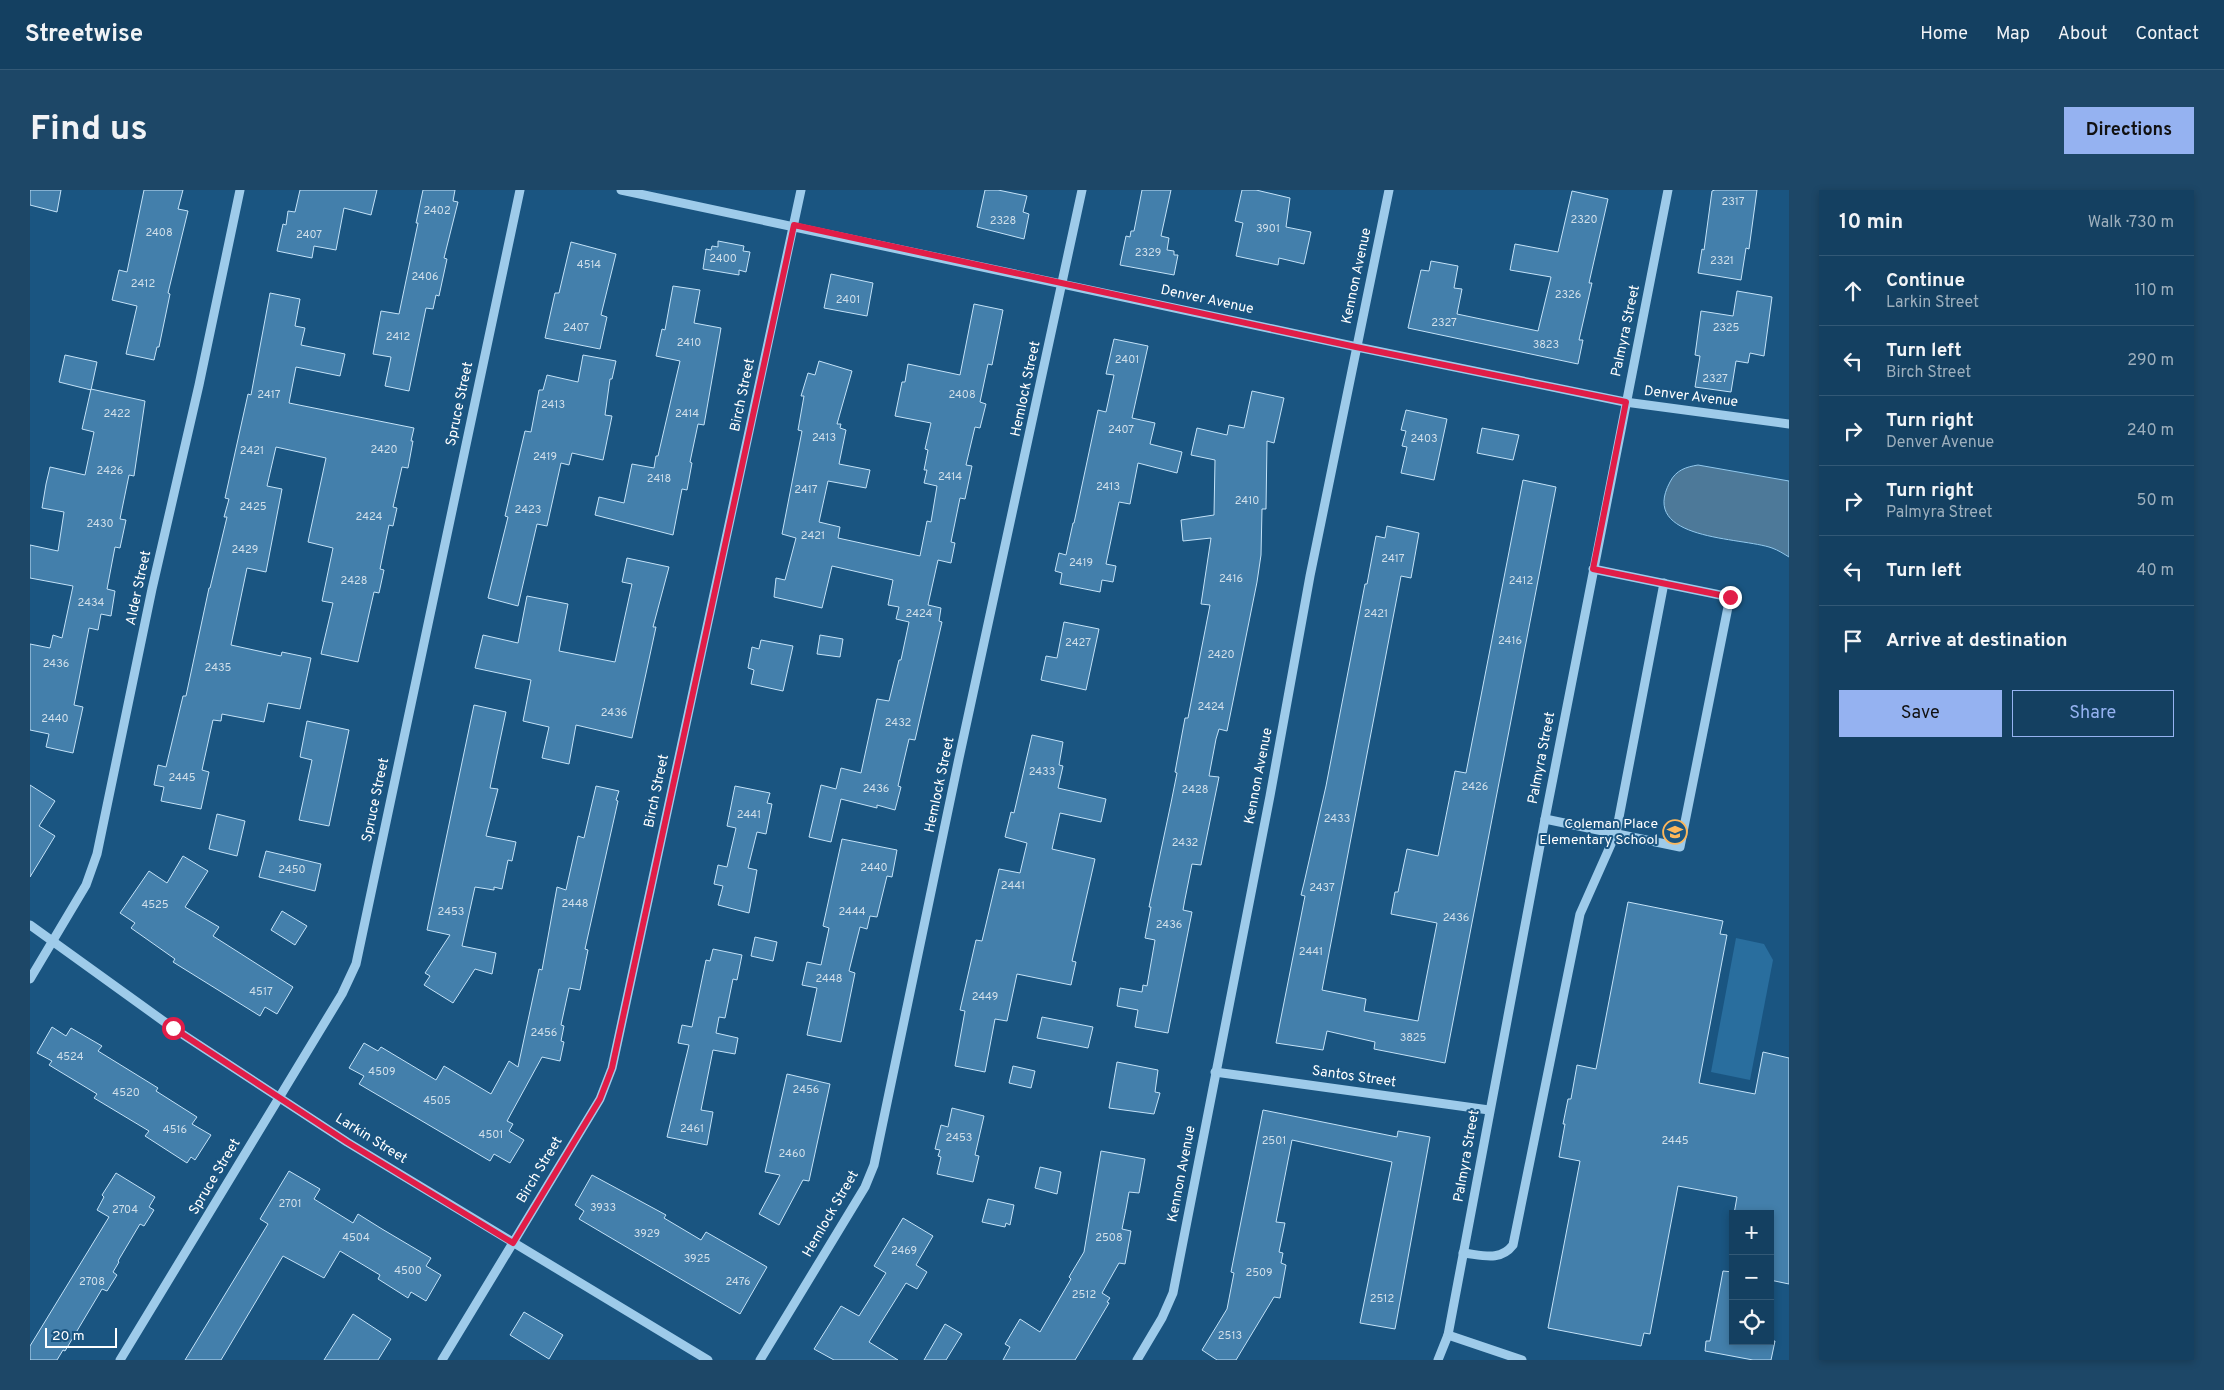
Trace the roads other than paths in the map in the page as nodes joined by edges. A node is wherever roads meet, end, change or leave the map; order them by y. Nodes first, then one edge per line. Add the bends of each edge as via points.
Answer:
1 (240, 190) edge
2 (520, 190) edge
3 (621, 190) edge
4 (801, 190) edge
5 (1082, 190) edge
6 (1389, 190) edge
7 (1668, 190) edge
8 (794, 225) junction
9 (1063, 283) junction
10 (1356, 347) junction
11 (1626, 402) junction
12 (1789, 424) edge
13 (1593, 569) junction
14 (1664, 583) junction
15 (1545, 819) junction
16 (1616, 833) junction
17 (30, 925) edge
18 (53, 940) junction
19 (30, 979) edge
20 (1215, 1072) junction
21 (279, 1098) junction
22 (1489, 1110) junction
23 (513, 1243) junction
24 (1463, 1253) junction
25 (1448, 1334) junction
26 (120, 1360) edge
27 (442, 1360) edge
28 (708, 1360) edge
29 (760, 1360) edge
30 (1136, 1360) edge
31 (1438, 1360) edge
32 (1522, 1360) edge

1 - 18 street, Alder Street via 97,854 86,885
2 - 21 street, Spruce Street via 356,964 342,994
3 - 8 street, Denver Avenue
4 - 8 street, Birch Street
5 - 9 street, Hemlock Street
6 - 10 street, Kennon Avenue
7 - 11 street, Palmyra Street
8 - 9 street, Denver Avenue
8 - 23 street, Birch Street via 612,1068 600,1099
9 - 10 street, Denver Avenue
9 - 29 street, Hemlock Street via 874,1165 865,1186
10 - 11 street, Denver Avenue
10 - 20 street, Kennon Avenue
11 - 12 street, Denver Avenue
11 - 13 street, Palmyra Street
13 - 14 street
13 - 15 street, Palmyra Street
14 - 16 street
14 - 16 street via 1730,597 1680,847
15 - 16 street
15 - 22 street, Palmyra Street
16 - 24 street via 1580,914 1513,1245 1507,1253 1497,1257
17 - 18 street, Larkin Street
18 - 19 street, Alder Street
18 - 21 street, Larkin Street via 173,1028
20 - 22 street, Santos Street
20 - 30 street, Kennon Avenue via 1173,1293
21 - 23 street, Larkin Street
21 - 26 street, Spruce Street
22 - 24 street, Palmyra Street
23 - 27 street, Birch Street
23 - 28 street, Larkin Street
24 - 25 street, Palmyra Street
25 - 31 street, Palmyra Street
25 - 32 street

